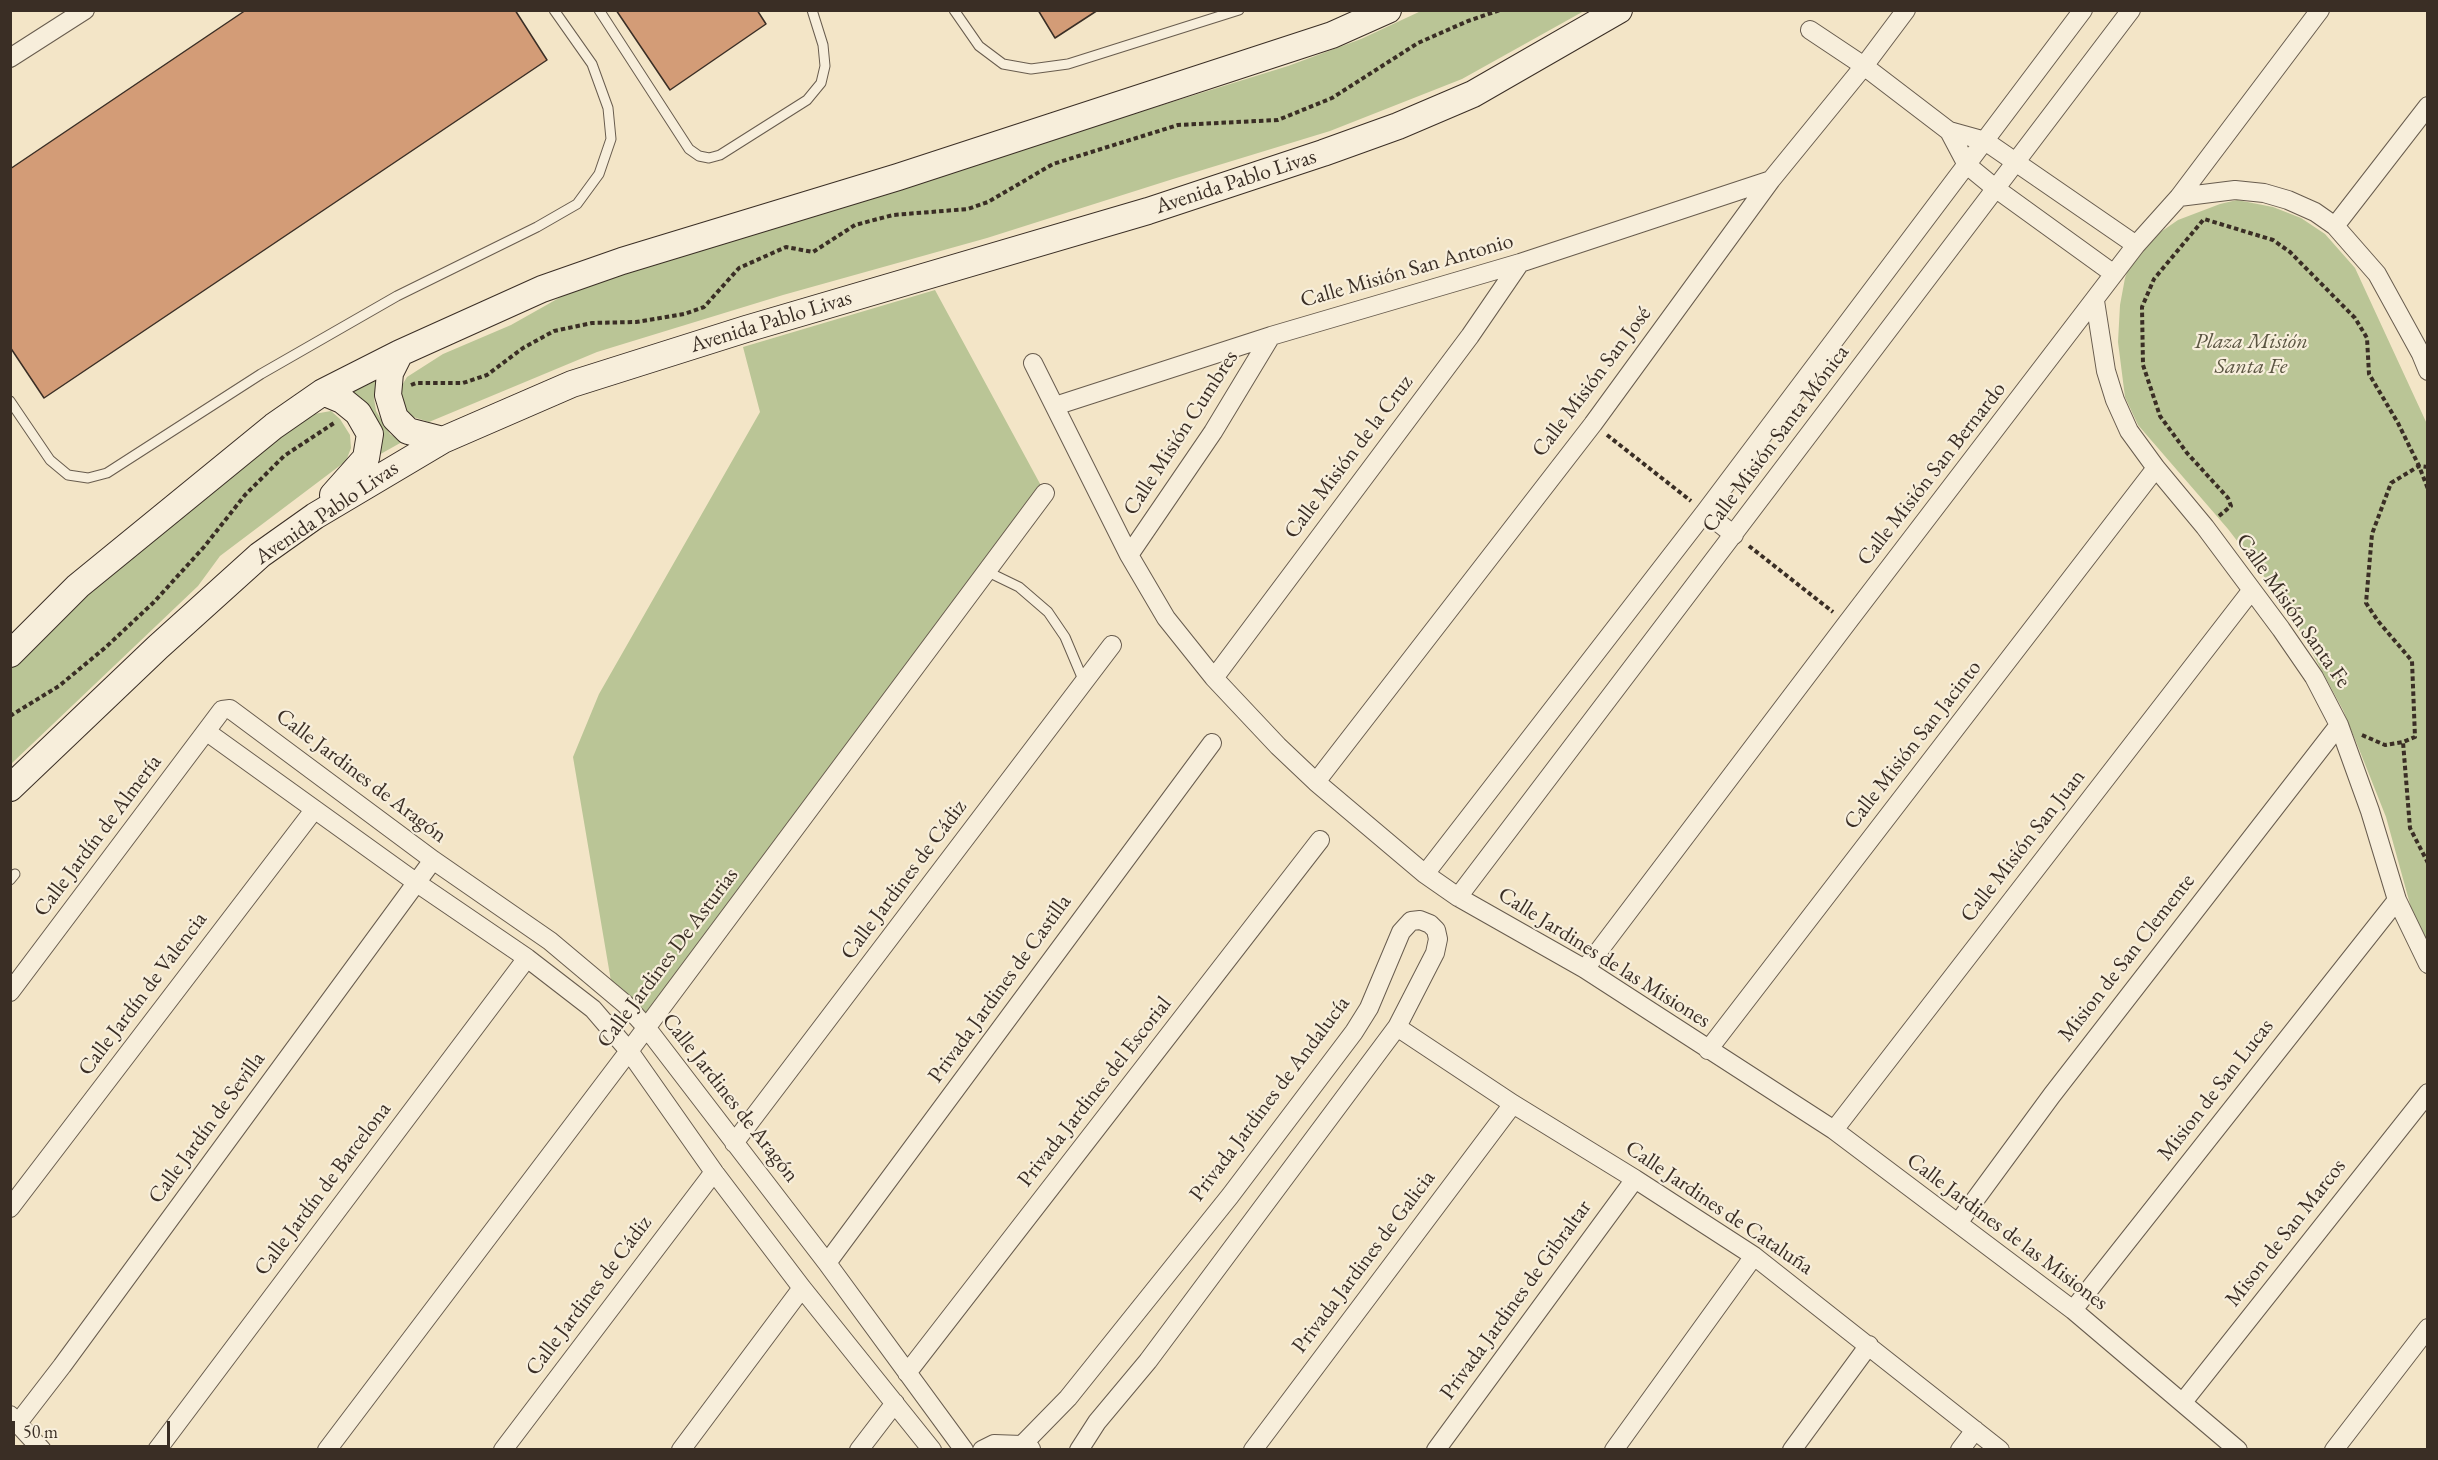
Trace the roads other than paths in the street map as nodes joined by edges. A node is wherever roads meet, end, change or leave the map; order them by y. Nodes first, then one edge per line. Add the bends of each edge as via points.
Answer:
1 (85, 10) edge
2 (554, 10) edge
3 (599, 10) edge
4 (812, 10) edge
5 (954, 10) edge
6 (1239, 10) edge
7 (1388, 10) edge
8 (1618, 10) edge
9 (1906, 10) edge
10 (2083, 10) edge
11 (2132, 10) edge
12 (2320, 10) edge
13 (1810, 30) dead end
14 (10, 58) edge
15 (1864, 66) junction
16 (2427, 106) edge
17 (1949, 131) junction
18 (1985, 141) junction
19 (2015, 162) junction
20 (1967, 165) junction
21 (1771, 180) junction
22 (1995, 188) junction
23 (2179, 197) junction
24 (2335, 226) junction
25 (2136, 245) junction
26 (1520, 263) junction
27 (2115, 274) junction
28 (2095, 301) junction
29 (1271, 336) junction
30 (2424, 350) edge
31 (400, 353) junction
32 (1033, 363) dead end
33 (2427, 372) edge
34 (323, 392) junction
35 (10, 401) edge
36 (1055, 406) junction
37 (443, 440) junction
38 (2156, 468) junction
39 (1045, 493) dead end
40 (1705, 512) junction
41 (315, 516) junction
42 (1734, 535) junction
43 (1129, 555) junction
44 (986, 571) junction
45 (2251, 591) junction
46 (1112, 645) dead end
47 (10, 654) edge
48 (1214, 678) junction
49 (1084, 682) junction
50 (224, 709) joint
51 (2339, 725) junction
52 (207, 732) junction
53 (1212, 743) dead end
54 (1316, 782) junction
55 (10, 788) edge
56 (314, 810) junction
57 (1320, 840) dead end
58 (433, 860) junction
59 (1425, 874) junction
60 (417, 883) junction
61 (1458, 897) junction
62 (2397, 900) junction
63 (528, 958) junction
64 (2427, 964) edge
65 (1585, 969) junction
66 (10, 992) edge
67 (646, 1027) junction
68 (1397, 1027) junction
69 (1708, 1050) junction
70 (629, 1051) junction
71 (2427, 1093) edge
72 (1513, 1104) junction
73 (1834, 1130) junction
74 (734, 1143) junction
75 (714, 1172) junction
76 (1635, 1179) junction
77 (10, 1208) edge
78 (1958, 1223) junction
79 (1754, 1256) junction
80 (827, 1263) junction
81 (802, 1288) junction
82 (2073, 1310) junction
83 (2427, 1328) edge
84 (1869, 1345) junction
85 (908, 1373) junction
86 (895, 1402) junction
87 (2183, 1402) junction
88 (14, 1419) edge
89 (1975, 1430) junction
90 (1027, 1447) edge
91 (42, 1449) edge
92 (157, 1449) edge
93 (327, 1449) edge
94 (503, 1449) edge
95 (681, 1449) edge
96 (860, 1449) edge
97 (932, 1449) edge
98 (964, 1449) edge
99 (982, 1449) edge
100 (1079, 1449) edge
101 (1253, 1449) edge
102 (1436, 1449) edge
103 (1614, 1449) edge
104 (1792, 1449) edge
105 (1960, 1449) edge
106 (2000, 1449) edge
107 (2238, 1449) edge
108 (2334, 1449) edge

1 - 14 street
2 - 35 lane via 592,64 608,108 611,139 599,174 577,204 378,307 261,374 107,473 88,478 68,475 50,460
3 - 4 lane via 690,149 709,158 720,155 807,100 821,83 825,66 823,45
5 - 6 lane via 979,46 1004,64 1030,69 1068,64
7 - 31 main road via 1321,38 898,177 612,264 542,289
8 - 37 main road, Avenida Pablo Livas via 1473,93 1398,126 1148,211 572,384
9 - 15 street, Calle Misión San José
10 - 18 street, Calle Misión Santa Mónica
11 - 19 street, Calle Misión Santa Mónica
12 - 23 street, Calle Misión San Bernardo
13 - 15 street
15 - 17 street
15 - 21 street, Calle Misión San José
16 - 24 street
17 - 18 street
17 - 20 street
18 - 19 street
18 - 20 street, Calle Misión Santa Mónica
19 - 22 street, Calle Misión Santa Mónica
19 - 25 street
20 - 22 street
20 - 40 street, Calle Misión Santa Mónica
21 - 26 street, Calle Misión San Antonio
21 - 54 street, Calle Misión San José via 1593,424
22 - 27 street
22 - 42 street, Calle Misión Santa Mónica
23 - 24 street via 2235,190 2265,193 2315,212
23 - 25 street, Calle Misión San Bernardo
24 - 30 street via 2377,274
25 - 27 street, Calle Misión San Bernardo
26 - 29 street, Calle Misión San Antonio
26 - 48 street, Calle Misión de la Cruz via 1470,336
27 - 28 street, Calle Misión San Bernardo
28 - 38 street, Calle Misión Santa Fe via 2106,371 2115,400 2130,431
28 - 65 street, Calle Misión San Bernardo
29 - 36 street, Calle Misión San Antonio
29 - 43 street, Calle Misión Cumbres via 1213,432
30 - 33 street
31 - 34 main road
31 - 37 main road via 390,373 388,395 395,418 408,431
32 - 36 street, Calle Jardines de las Misiones
34 - 41 main road via 358,413 370,434 366,458
34 - 47 main road via 274,426 78,586
36 - 43 street, Calle Jardines de las Misiones
37 - 41 main road, Avenida Pablo Livas
38 - 45 street, Calle Misión Santa Fe via 2205,526
38 - 69 street, Calle Misión San Jacinto
39 - 44 street, Calle Jardines De Asturias
40 - 42 street
40 - 59 street, Calle Misión Santa Mónica
41 - 55 main road, Avenida Pablo Livas via 260,555
42 - 61 street, Calle Misión Santa Mónica
43 - 48 street, Calle Jardines de las Misiones via 1166,618
44 - 49 lane via 1019,586 1048,612 1065,637
44 - 67 street, Calle Jardines De Asturias
45 - 51 street, Calle Misión Santa Fe via 2314,676
45 - 73 street, Calle Misión San Juan
46 - 49 street, Calle Jardines de Cádiz
48 - 54 street, Calle Jardines de las Misiones
49 - 74 street, Calle Jardines de Cádiz
50 - 52 street, Calle Jardín de Almería
50 - 58 street, Calle Jardines de Aragón via 230,709
51 - 62 street, Calle Misión Santa Fe
51 - 78 street, Mision de San Clemente via 2059,1085
52 - 56 street
52 - 66 street, Calle Jardín de Almería
53 - 80 street, Privada Jardines de Castilla
54 - 59 street, Calle Jardines de las Misiones
56 - 60 street
56 - 77 street, Calle Jardín de Valencia
57 - 85 street, Privada Jardines del Escorial
58 - 60 street, Calle Jardín de Sevilla
58 - 67 street, Calle Jardines de Aragón via 550,941 626,1004
59 - 61 street, Calle Jardines de las Misiones
60 - 63 street
60 - 88 street, Calle Jardín de Sevilla
61 - 65 street, Calle Jardines de las Misiones
62 - 64 street, Calle Misión Santa Fe
62 - 82 street, Mision de San Lucas
63 - 70 street via 593,1010
63 - 92 street, Calle Jardín de Barcelona
65 - 69 street, Calle Jardines de las Misiones
67 - 70 street, Calle Jardines De Asturias
67 - 74 street, Calle Jardines de Aragón
68 - 72 street, Calle Jardines de Cataluña
68 - 90 street, Privada Jardines de Andalucía via 1438,944 1436,930 1420,920 1412,921 1401,932 1369,1008 1354,1032 1230,1196
68 - 100 street, Privada Jardines de Andalucía
69 - 73 street, Calle Jardines de las Misiones
70 - 75 street
70 - 93 street, Calle Jardines De Asturias
71 - 87 street, Mison de San Marcos
72 - 76 street, Calle Jardines de Cataluña
72 - 101 street, Privada Jardines de Galicia
73 - 78 street, Calle Jardines de las Misiones
74 - 80 street, Calle Jardines de Aragón
75 - 81 street
75 - 94 street, Calle Jardines de Cádiz
76 - 79 street, Calle Jardines de Cataluña
76 - 102 street, Privada Jardines de Gibraltar
78 - 82 street, Calle Jardines de las Misiones
79 - 84 street, Calle Jardines de Cataluña
79 - 103 street
80 - 85 street, Calle Jardines de Aragón
81 - 86 street
81 - 95 street
82 - 87 street, Calle Jardines de las Misiones
83 - 108 street
84 - 89 street, Calle Jardines de Cataluña
84 - 104 street
85 - 98 street, Calle Jardines de Aragón
86 - 96 street
86 - 97 street
87 - 107 street, Calle Jardines de las Misiones
88 - 91 street
89 - 105 street
89 - 106 street, Calle Jardines de Cataluña
90 - 99 street via 994,1444

